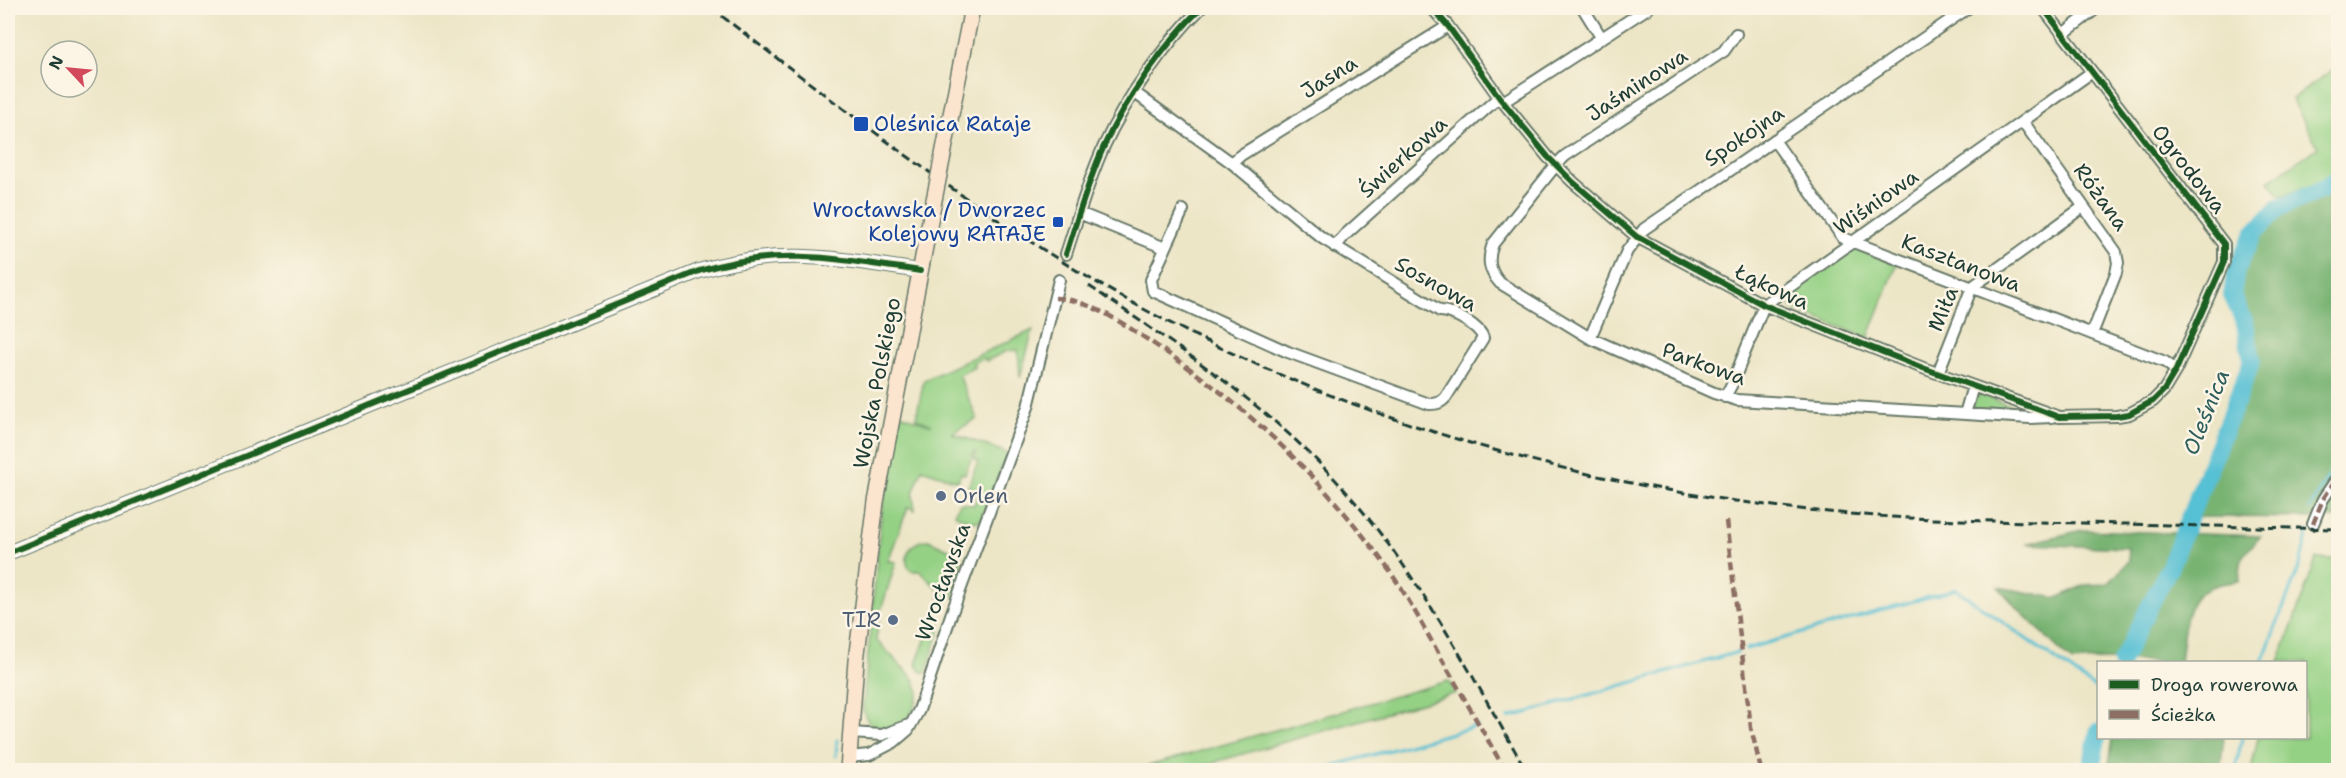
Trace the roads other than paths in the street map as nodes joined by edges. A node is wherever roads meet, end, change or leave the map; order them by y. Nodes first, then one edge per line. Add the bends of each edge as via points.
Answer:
1 (972, 8) edge
2 (1201, 8) edge
3 (1432, 8) edge
4 (1583, 8) edge
5 (1648, 8) edge
6 (1968, 8) edge
7 (2043, 8) edge
8 (2097, 8) edge
9 (1448, 26) junction
10 (1736, 34) dead end
11 (2063, 34) junction
12 (1601, 37) junction
13 (2092, 72) junction
14 (1135, 93) junction
15 (1501, 99) junction
16 (2024, 123) junction
17 (1774, 140) junction
18 (1232, 164) junction
19 (1556, 165) junction
20 (2083, 207) junction
21 (1183, 210) dead end
22 (1079, 213) junction
23 (1637, 237) junction
24 (1852, 242) junction
25 (1335, 247) junction
26 (1165, 248) junction
27 (1066, 254) dead end
28 (920, 271) junction
29 (1059, 280) dead end
30 (1972, 287) junction
31 (1764, 305) junction
32 (2092, 334) junction
33 (1590, 338) junction
34 (2176, 370) junction
35 (1938, 373) junction
36 (1973, 386) junction
37 (1725, 397) junction
38 (1965, 414) junction
39 (2059, 417) junction
40 (2338, 477) edge
41 (2313, 524) dead end
42 (8, 553) edge
43 (912, 724) junction
44 (851, 733) junction
45 (849, 764) edge

1 - 28 main road, Wojska Polskiego, bridge
2 - 14 street via 1179,31
3 - 9 street, Łąkowa
4 - 12 street
5 - 12 street, Świerkowa
6 - 17 street, Spokojna
7 - 11 street, Ogrodowa
8 - 11 street
9 - 15 street, Łąkowa
9 - 18 street, Jasna
10 - 19 street, Jaśminowa via 1724,51
11 - 13 street, Ogrodowa
12 - 15 street, Świerkowa
13 - 16 street, Wiśniowa
13 - 34 street, Ogrodowa via 2224,244 2224,262
14 - 18 street, Sosnowa
14 - 22 street via 1106,144
15 - 19 street, Łąkowa
15 - 25 street, Świerkowa
16 - 20 street, Różana
16 - 24 street, Wiśniowa
17 - 23 street, Spokojna via 1650,224
17 - 24 street, Kasztanowa via 1843,238
18 - 25 street, Sosnowa
19 - 23 street, Łąkowa
19 - 33 street, Parkowa via 1493,244 1489,265 1500,283
20 - 30 street, Miła
20 - 32 street, Różana via 2116,252 2118,263
21 - 26 street, Sosnowa
22 - 26 street
22 - 27 street
23 - 31 street, Łąkowa
23 - 33 street, Spokojna via 1627,251
24 - 30 street, Kasztanowa
24 - 31 street, Wiśniowa
25 - 26 street, Sosnowa via 1482,334 1481,344 1442,402 1429,404 1288,352 1158,294 1151,280
28 - 42 street via 810,256 727,262
28 - 44 main road, Wojska Polskiego via 876,502
29 - 43 street, Wrocławska via 1018,439
30 - 32 street, Kasztanowa
30 - 35 street, Miła
31 - 35 street, Łąkowa
31 - 37 street
32 - 34 street, Kasztanowa via 2165,362
33 - 37 street, Parkowa
34 - 39 street, Łąkowa via 2153,401 2129,414
35 - 36 street, Łąkowa
36 - 38 street
36 - 39 street, Łąkowa
37 - 38 street, Parkowa
38 - 39 street, Parkowa
40 - 41 street
43 - 44 street via 888,734
43 - 45 street, Wrocławska via 904,735 881,750
44 - 45 main road, Wojska Polskiego

